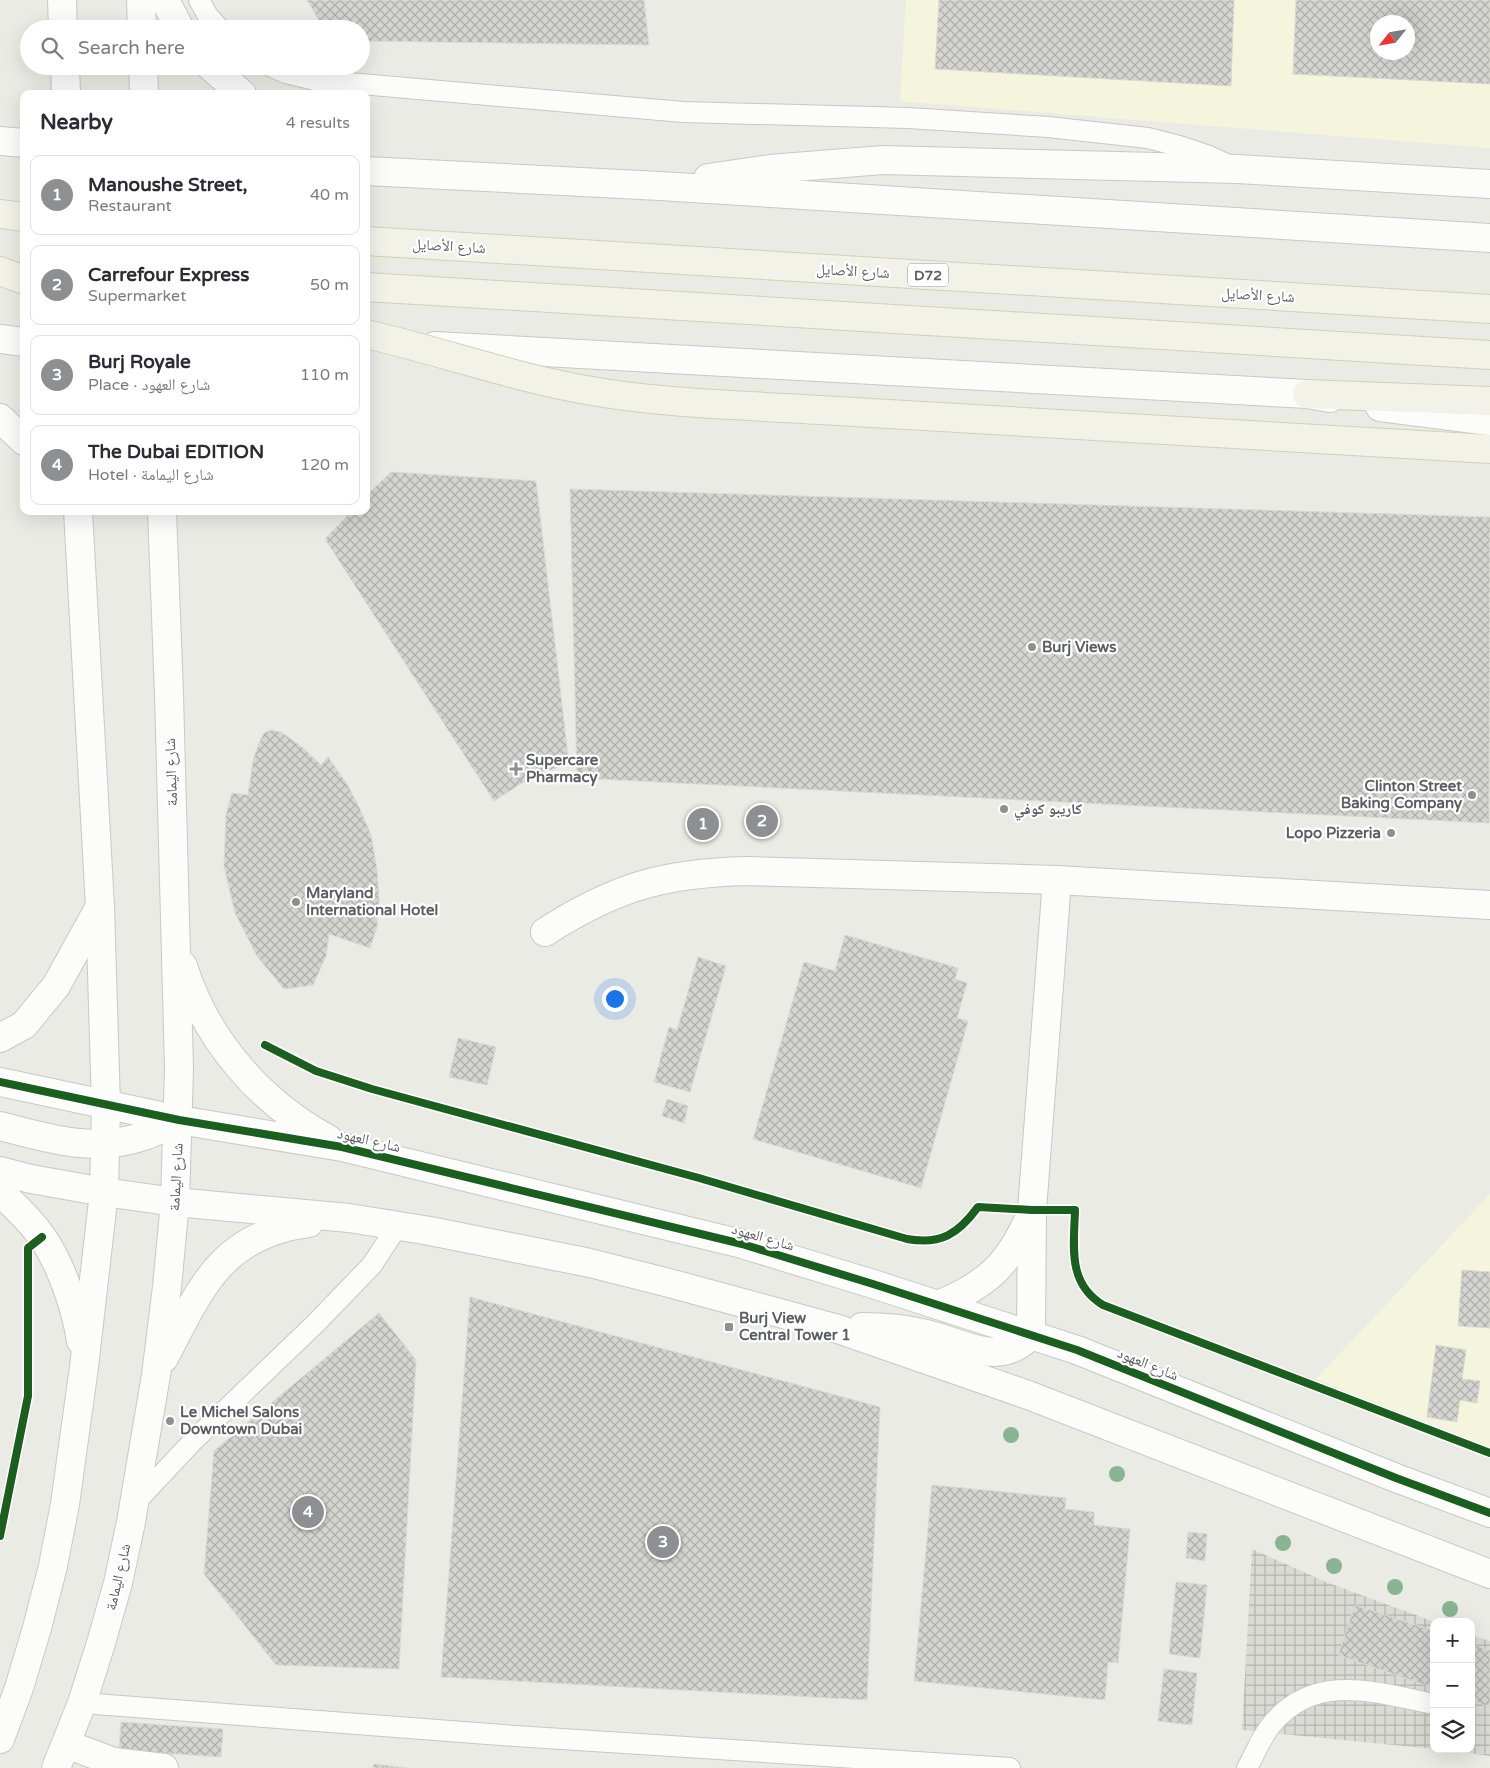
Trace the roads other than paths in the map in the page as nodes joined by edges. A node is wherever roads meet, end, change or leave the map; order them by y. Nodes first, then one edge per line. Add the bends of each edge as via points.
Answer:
1 (62, 0) edge
2 (141, 0) edge
3 (165, 0) edge
4 (199, 0) edge
5 (63, 20) edge
6 (142, 20) edge
7 (175, 20) edge
8 (212, 20) edge
9 (65, 75) edge
10 (143, 75) edge
11 (220, 75) edge
12 (294, 75) edge
13 (66, 90) edge
14 (144, 90) edge
15 (237, 90) edge
16 (0, 141) edge
17 (20, 143) edge
18 (372, 168) edge
19 (1237, 169) junction
20 (1490, 184) edge
21 (660, 186) junction
22 (0, 214) edge
23 (20, 216) edge
24 (1490, 238) edge
25 (370, 241) edge
26 (0, 270) edge
27 (20, 270) edge
28 (20, 278) edge
29 (370, 287) edge
30 (1490, 310) edge
31 (370, 335) edge
32 (0, 339) edge
33 (20, 342) edge
34 (370, 342) edge
35 (1490, 355) edge
36 (1307, 394) junction
37 (1490, 400) edge
38 (0, 418) edge
39 (1490, 421) edge
40 (20, 437) edge
41 (1490, 449) edge
42 (77, 515) edge
43 (163, 516) edge
44 (1057, 880) junction
45 (1490, 905) edge
46 (100, 907) junction
47 (545, 932) dead end
48 (176, 943) junction
49 (0, 1038) edge
50 (0, 1082) edge
51 (106, 1105) junction
52 (179, 1120) junction
53 (0, 1126) edge
54 (106, 1144) junction
55 (342, 1147) junction
56 (0, 1171) edge
57 (0, 1192) edge
58 (104, 1192) junction
59 (175, 1202) junction
60 (1032, 1210) junction
61 (350, 1218) junction
62 (398, 1225) junction
63 (938, 1305) junction
64 (838, 1329) junction
65 (1031, 1335) junction
66 (84, 1367) junction
67 (156, 1375) junction
68 (133, 1505) junction
69 (1490, 1514) edge
70 (1490, 1574) edge
71 (82, 1702) junction
72 (1430, 1703) edge
73 (0, 1739) edge
74 (61, 1756) edge
75 (164, 1768) edge
76 (1010, 1768) edge
77 (1247, 1768) edge

1 - 5 street
2 - 6 street
3 - 7 street
4 - 8 lane
9 - 13 street
10 - 14 street
11 - 15 street
12 - 19 lane via 315,80 664,110 918,118 1048,127 1148,138 1209,156
16 - 17 street
18 - 21 street
19 - 20 street
19 - 21 street via 883,160 770,169
21 - 24 street
22 - 23 main road
25 - 30 main road, شارع الأصايل / D72
26 - 27 main road
26 - 28 main road
29 - 35 main road
31 - 41 main road, bridge via 505,372 586,390 669,401
32 - 33 street
34 - 36 street
36 - 37 main road
36 - 39 street
38 - 40 street
42 - 46 street
43 - 48 street, شارع اليمامة
44 - 45 street
44 - 47 street via 711,872 641,884 599,900
44 - 60 street
46 - 49 street via 56,986 24,1026
46 - 51 street
48 - 52 street, شارع اليمامة
48 - 55 street via 200,1008 238,1066 285,1112
50 - 51 street, شارع العهود
51 - 52 street, شارع العهود
51 - 54 street
52 - 54 street via 144,1136
52 - 55 street, شارع العهود
52 - 59 street, شارع اليمامة
53 - 54 street via 62,1142
54 - 58 street
55 - 63 street, شارع العهود via 742,1244
56 - 58 street
57 - 66 street via 42,1237 62,1275 77,1320
58 - 59 street
58 - 66 street
59 - 61 street
59 - 67 street, شارع اليمامة
60 - 63 street via 1018,1242 1000,1266 977,1286
60 - 65 street
61 - 62 street
61 - 67 street via 274,1230 230,1256 202,1287
62 - 64 street via 590,1263
62 - 68 lane via 372,1265 194,1440
63 - 65 street, شارع العهود
64 - 65 street via 883,1327 905,1330 987,1353 1011,1350
64 - 70 street via 1028,1395
65 - 69 street, شارع العهود via 1077,1350
66 - 73 street via 53,1566 38,1628
67 - 68 street, شارع اليمامة
68 - 71 street, شارع اليمامة via 118,1583
71 - 74 street, شارع اليمامة
71 - 76 lane via 516,1736
72 - 77 lane via 1362,1690 1337,1689 1313,1695 1272,1723
74 - 75 street

